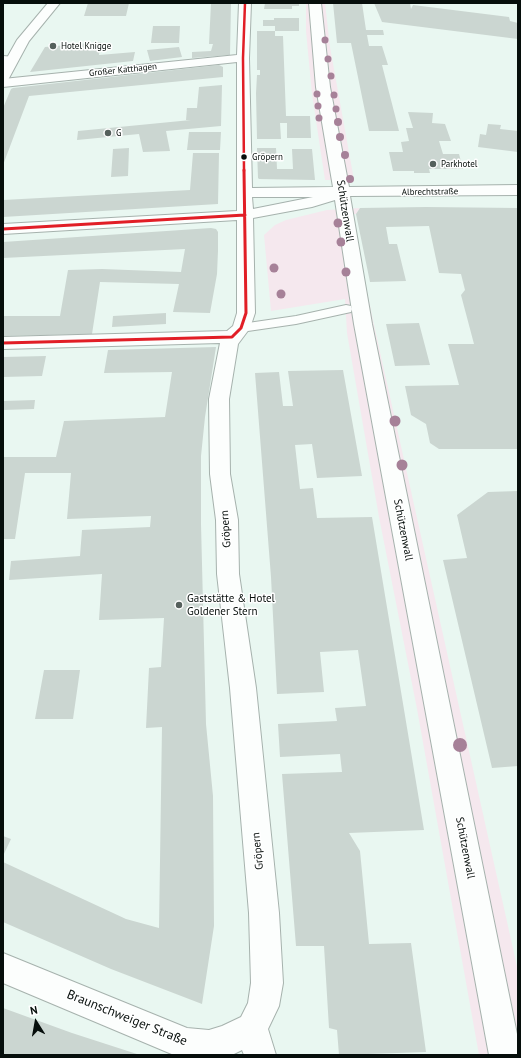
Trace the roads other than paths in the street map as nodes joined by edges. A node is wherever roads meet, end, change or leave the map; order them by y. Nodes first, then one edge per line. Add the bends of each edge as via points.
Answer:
1 (54, 3) edge
2 (245, 3) edge
3 (315, 3) edge
4 (243, 58) junction
5 (7, 60) edge
6 (3, 77) edge
7 (3, 83) edge
8 (518, 190) edge
9 (244, 193) junction
10 (297, 193) junction
11 (342, 193) junction
12 (245, 215) junction
13 (3, 229) edge
14 (346, 309) dead end
15 (236, 332) junction
16 (3, 343) edge
17 (3, 968) edge
18 (256, 1042) edge
19 (505, 1055) edge

1 - 5 street
2 - 4 street, Gröpern
3 - 11 street, Schützenwall via 323,87
4 - 7 street, Großer Katthagen
4 - 9 street, Gröpern
5 - 6 street
8 - 11 street, Albrechtstraße
9 - 10 street, Albrechtstraße
9 - 12 street, Gröpern
10 - 11 street, Albrechtstraße
10 - 12 street, Albrechtstraße via 268,202
11 - 12 street, Albrechtstraße via 312,202
11 - 19 street, Schützenwall via 363,324
12 - 13 street
12 - 15 street, Gröpern via 246,313
14 - 15 lane
15 - 16 street
15 - 18 street, Gröpern via 219,398 220,474 227,520 228,574 244,688 264,913 267,983
17 - 18 street, Braunschweiger Straße via 187,1044 209,1046 227,1041

